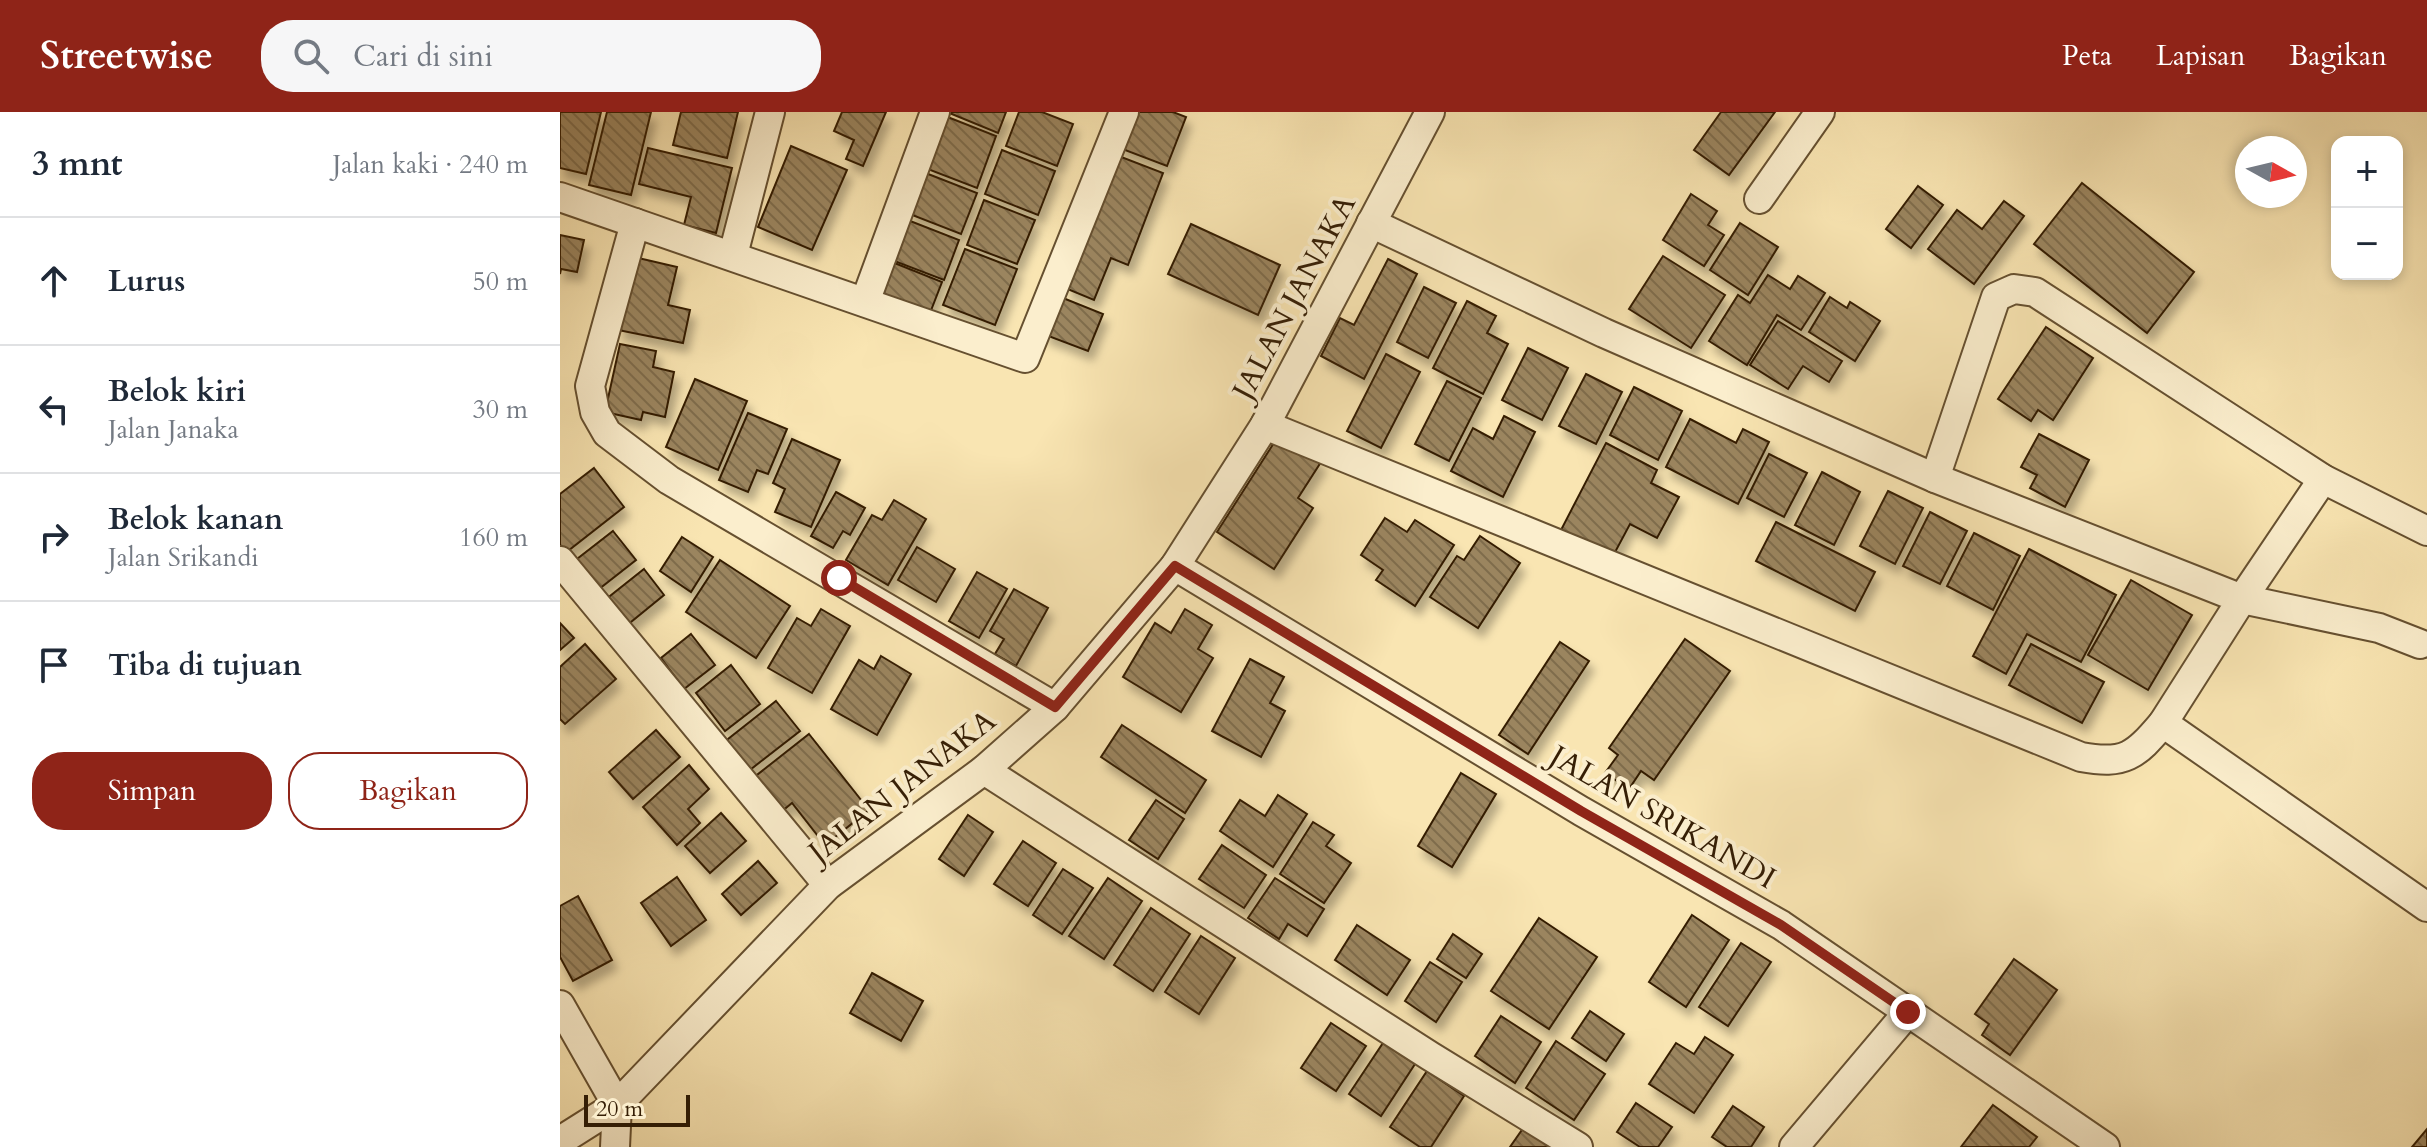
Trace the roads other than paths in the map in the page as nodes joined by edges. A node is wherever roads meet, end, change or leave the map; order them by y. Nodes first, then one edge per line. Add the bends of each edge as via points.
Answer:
1 (770, 112) edge
2 (935, 112) edge
3 (1124, 112) edge
4 (1430, 112) edge
5 (1820, 112) edge
6 (560, 197) edge
7 (1759, 199) dead end
8 (635, 223) junction
9 (1371, 223) junction
10 (733, 255) junction
11 (865, 302) junction
12 (1265, 425) junction
13 (1935, 478) junction
14 (2323, 479) junction
15 (2427, 531) edge
16 (560, 561) edge
17 (1175, 566) junction
18 (2242, 599) junction
19 (2420, 644) dead end
20 (1055, 707) junction
21 (2163, 723) junction
22 (984, 770) junction
23 (828, 885) junction
24 (2427, 907) edge
25 (560, 1005) edge
26 (1908, 1012) junction
27 (617, 1105) junction
28 (560, 1141) edge
29 (615, 1147) edge
30 (1578, 1147) edge
31 (1794, 1147) edge
32 (2105, 1147) edge

1 - 10 street
2 - 11 street
3 - 11 street via 1025,358
4 - 9 street, JALAN JANAKA
5 - 7 street
6 - 8 street
8 - 10 street
8 - 20 street via 590,386 595,412 607,433 669,480
9 - 12 street, JALAN JANAKA
9 - 13 street via 1604,333
10 - 11 street
12 - 17 street, JALAN JANAKA
12 - 21 street via 2081,757 2125,759
13 - 14 street via 1996,297 2014,289 2035,292
13 - 18 street
14 - 15 street
14 - 18 street
16 - 23 street
17 - 20 street, JALAN JANAKA
17 - 26 street, JALAN SRIKANDI via 1781,925
18 - 19 street via 2379,628
18 - 21 street
20 - 22 street, JALAN JANAKA
21 - 24 street
22 - 23 street, JALAN JANAKA
22 - 30 street
23 - 27 street, JALAN JANAKA
25 - 27 street
26 - 31 street
26 - 32 street, JALAN SRIKANDI
27 - 28 street, JALAN JANAKA
27 - 29 street

